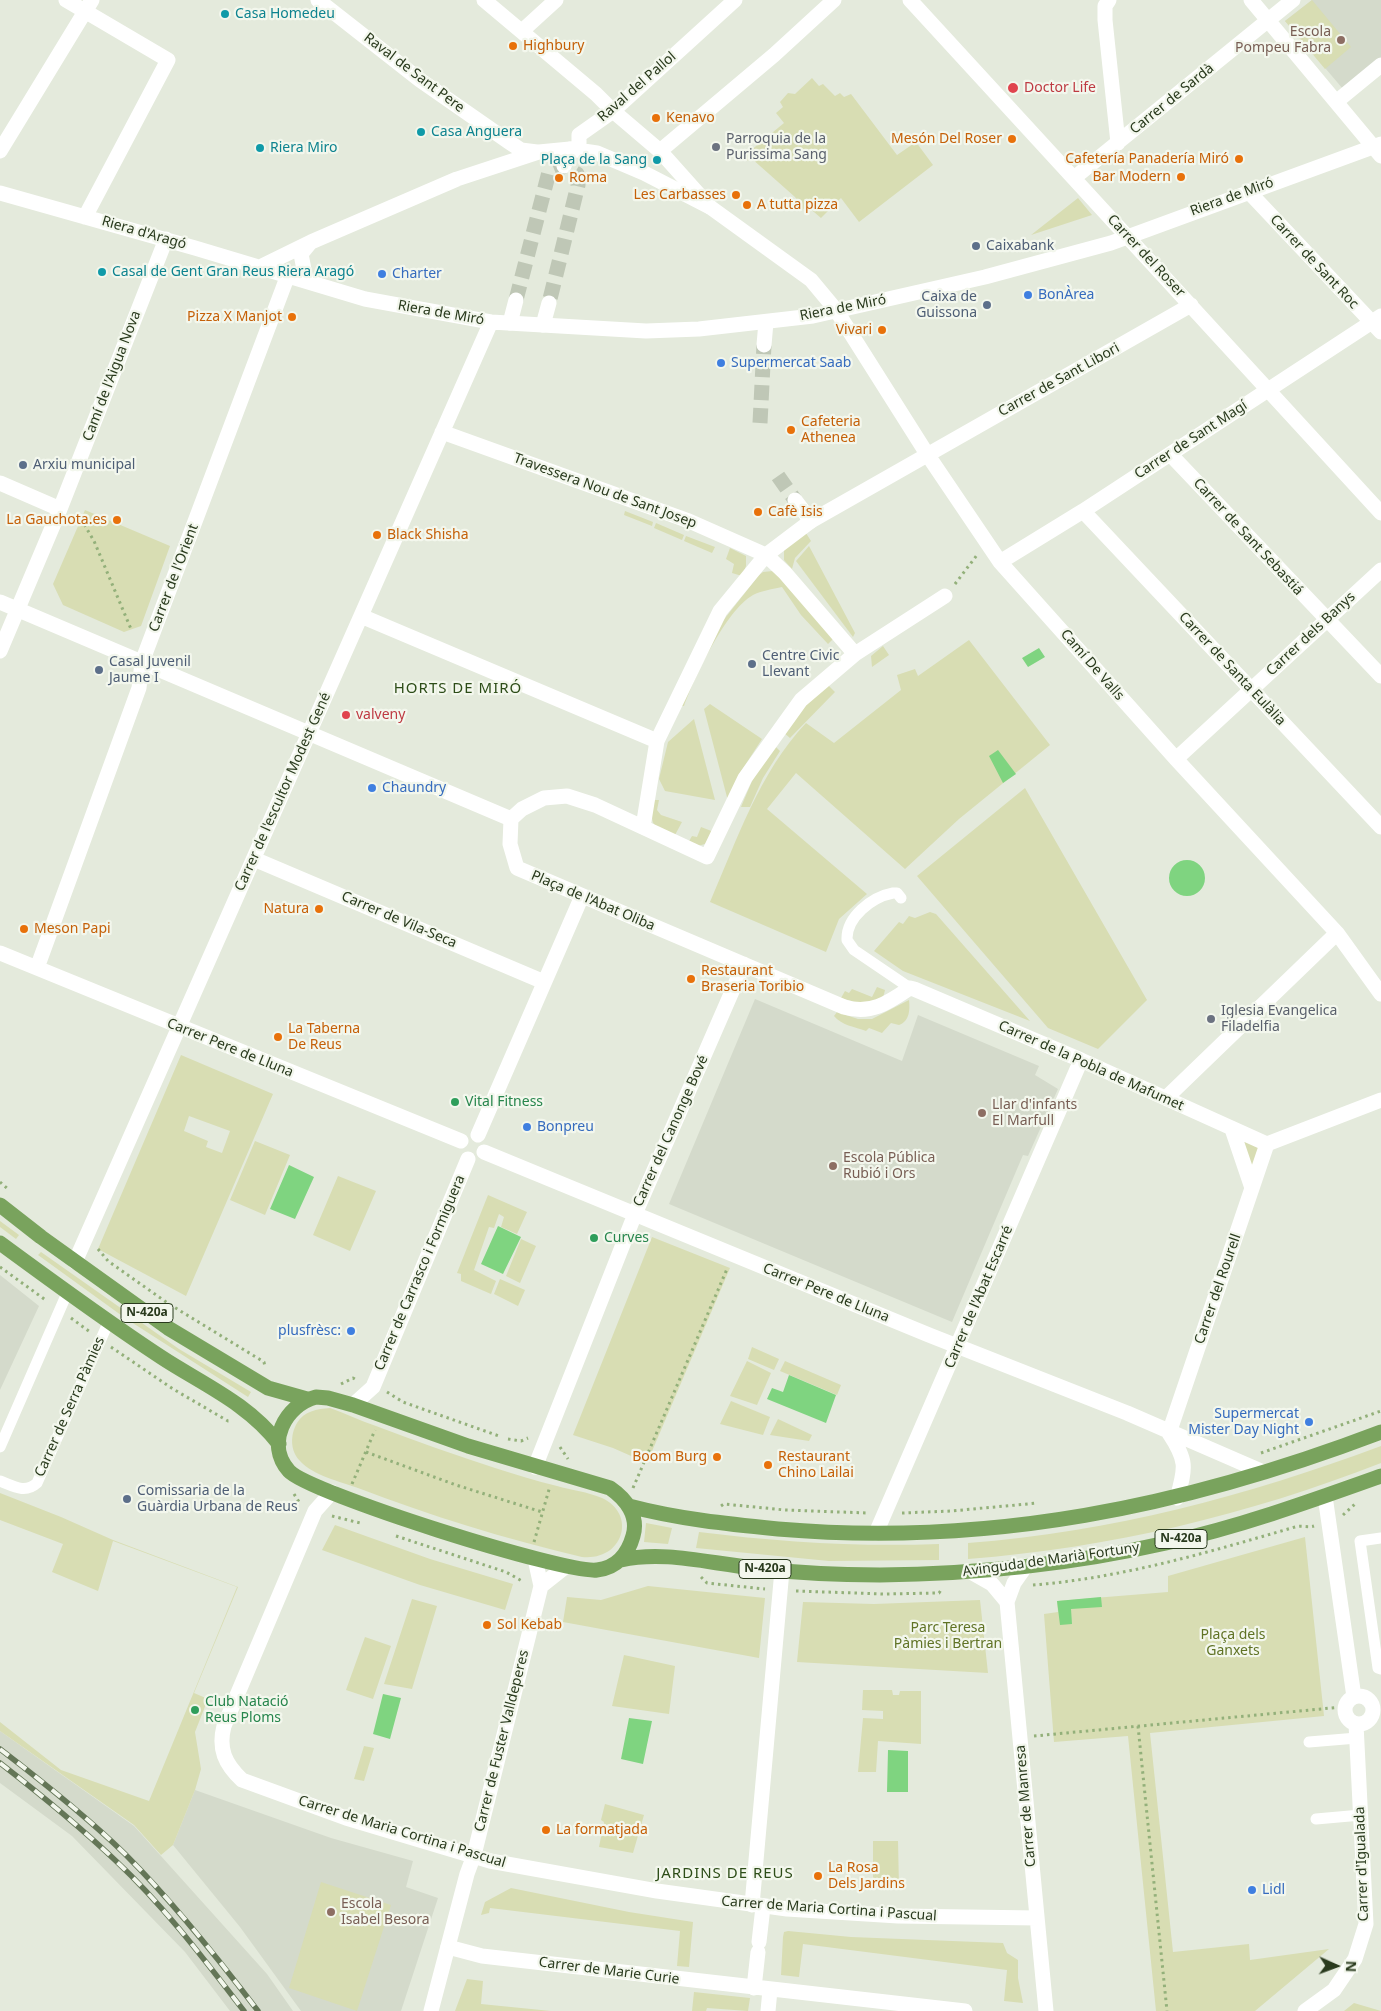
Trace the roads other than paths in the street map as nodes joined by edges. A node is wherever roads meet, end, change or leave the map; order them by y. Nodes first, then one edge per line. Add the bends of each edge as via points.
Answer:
1 (66, 0) edge
2 (484, 0) edge
3 (556, 0) edge
4 (735, 0) edge
5 (834, 0) edge
6 (910, 0) edge
7 (1251, 0) edge
8 (1294, 0) edge
9 (1105, 2) edge
10 (328, 3) edge
11 (88, 6) edge
12 (1268, 20) junction
13 (522, 31) junction
14 (1381, 66) edge
15 (1336, 102) junction
16 (613, 111) junction
17 (1118, 143) junction
18 (1378, 149) edge
19 (575, 150) junction
20 (660, 150) junction
21 (0, 151) edge
22 (539, 152) junction
23 (564, 166) dead end
24 (1074, 178) junction
25 (1248, 191) junction
26 (0, 193) edge
27 (710, 207) junction
28 (86, 217) junction
29 (1128, 237) junction
30 (166, 239) junction
31 (311, 242) junction
32 (260, 267) junction
33 (288, 275) junction
34 (306, 280) junction
35 (516, 300) tunnel mouth
36 (549, 302) tunnel mouth
37 (1191, 306) junction
38 (836, 310) junction
39 (491, 322) junction
40 (766, 322) junction
41 (510, 323) junction
42 (1378, 323) edge
43 (543, 325) junction
44 (764, 345) tunnel mouth
45 (1267, 390) junction
46 (442, 432) junction
47 (927, 454) junction
48 (1170, 454) junction
49 (0, 483) edge
50 (795, 500) tunnel mouth
51 (60, 509) junction
52 (1083, 511) junction
53 (1381, 513) edge
54 (811, 520) junction
55 (766, 555) junction
56 (1000, 562) junction
57 (1381, 570) edge
58 (945, 596) road end
59 (0, 602) edge
60 (17, 609) junction
61 (361, 616) junction
62 (1326, 620) junction
63 (0, 651) edge
64 (855, 654) junction
65 (142, 662) junction
66 (1381, 676) edge
67 (1251, 690) junction
68 (309, 734) junction
69 (657, 741) junction
70 (1176, 759) junction
71 (511, 819) junction
72 (643, 827) junction
73 (1381, 827) edge
74 (254, 859) junction
75 (582, 896) junction
76 (901, 898) dead end
77 (1337, 934) junction
78 (0, 953) edge
79 (744, 964) junction
80 (38, 968) junction
81 (544, 982) junction
82 (912, 988) junction
83 (1381, 994) edge
84 (180, 1027) junction
85 (1081, 1060) junction
86 (1166, 1098) junction
87 (1381, 1100) edge
88 (1232, 1128) junction
89 (478, 1135) junction
90 (460, 1141) junction
91 (1267, 1144) junction
92 (484, 1152) junction
93 (468, 1160) junction
94 (1252, 1188) junction
95 (0, 1205) edge
96 (635, 1214) junction
97 (0, 1242) edge
98 (76, 1262) junction
99 (68, 1291) junction
100 (108, 1321) junction
101 (958, 1347) junction
102 (373, 1387) junction
103 (307, 1399) junction
104 (353, 1405) junction
105 (378, 1414) junction
106 (1381, 1432) edge
107 (1169, 1433) junction
108 (279, 1444) junction
109 (0, 1447) edge
110 (535, 1467) junction
111 (1263, 1472) junction
112 (1381, 1476) edge
113 (0, 1481) edge
114 (309, 1482) junction
115 (340, 1495) junction
116 (1325, 1496) junction
117 (1177, 1498) junction
118 (628, 1505) junction
119 (321, 1514) junction
120 (876, 1533) junction
121 (1381, 1538) edge
122 (533, 1558) junction
123 (621, 1560) junction
124 (1026, 1566) junction
125 (564, 1567) junction
126 (782, 1570) junction
127 (970, 1571) junction
128 (541, 1586) junction
129 (1007, 1602) junction
130 (1381, 1669) edge
131 (1350, 1702) junction
132 (1377, 1706) edge
133 (1356, 1731) junction
134 (1309, 1742) dead end
135 (1361, 1815) junction
136 (1316, 1819) dead end
137 (474, 1855) junction
138 (757, 1906) junction
139 (1037, 1918) junction
140 (448, 1947) junction
141 (754, 1988) junction
142 (770, 1990) junction
143 (431, 2011) edge
144 (768, 2011) edge
145 (964, 2011) edge
146 (1046, 2011) edge
147 (1305, 2011) edge

1 - 11 street
2 - 13 street
3 - 13 street
4 - 16 street, Raval del Pallol
5 - 20 street
6 - 24 street, Carrer del Roser
7 - 12 street
8 - 12 street, Carrer de Sardà
9 - 17 street
10 - 22 street, Raval de Sant Pere via 420,80 521,150
11 - 21 street
11 - 28 street via 168,60
12 - 15 street
12 - 17 street, Carrer de Sardà
13 - 16 street
14 - 15 street
15 - 18 street
16 - 19 street, Raval del Pallol via 579,135
16 - 20 street
17 - 24 street, Carrer de Sardà
18 - 25 street, Riera de Miró
19 - 22 street
19 - 23 street
19 - 27 street via 597,153
20 - 27 street
22 - 31 street via 457,179
24 - 29 street, Carrer del Roser
25 - 29 street, Riera de Miró
25 - 42 street, Carrer de Sant Roc
26 - 28 street, Riera d'Aragó
27 - 38 street, Camí De Valls via 811,280
28 - 30 street, Riera d'Aragó
29 - 37 street, Carrer del Roser
29 - 38 street, Riera de Miró via 985,277
30 - 32 street, Riera d'Aragó
30 - 51 street, Camí de l'Aigua Nova
31 - 32 street
31 - 34 street via 301,254
32 - 33 street, Riera d'Aragó
33 - 34 street, Riera de Miró
33 - 65 street, Carrer de l'Orient
34 - 39 street, Riera de Miró via 349,296
35 - 41 street
36 - 43 street
37 - 45 street, Carrer del Roser
37 - 47 street, Carrer de Sant Libori
38 - 40 street, Riera de Miró
38 - 47 street, Camí De Valls
39 - 41 street, Riera de Miró
39 - 46 street, Carrer de l'escultor Modest Gené
40 - 43 street, Riera de Miró via 646,331
40 - 44 street
41 - 43 street, Riera de Miró
42 - 45 street, Carrer de Sant Magí
45 - 48 street, Carrer de Sant Magí
45 - 53 street, Carrer del Roser
46 - 55 street, Travessera Nou de Sant Josep via 689,521
46 - 61 street, Carrer de l'escultor Modest Gené
47 - 54 street, Carrer de Sant Libori
47 - 56 street, Camí De Valls
48 - 52 street, Carrer de Sant Magí
48 - 62 street, Carrer de Sant Sebastiá
49 - 51 street
50 - 54 street
51 - 60 street, Camí de l'Aigua Nova
52 - 56 street, Carrer de Sant Magí
52 - 67 street, Carrer de Santa Eulàlia
54 - 55 street, Carrer de Sant Libori
55 - 64 street, Travessera Nou de Sant Josep
55 - 69 street, Carrer de Sant Libori via 720,611
56 - 70 street, Camí De Valls
57 - 62 street, Carrer dels Banys
58 - 64 street
59 - 60 street
60 - 63 street, Camí de l'Aigua Nova
60 - 65 street
61 - 68 street, Carrer de l'escultor Modest Gené
61 - 69 street
62 - 66 street, Carrer de Sant Sebastiá
62 - 67 street, Carrer dels Banys
64 - 72 street via 801,700 745,778 707,857
65 - 68 street
65 - 80 street, Carrer de l'Orient via 139,688
67 - 70 street, Carrer dels Banys
67 - 73 street, Carrer de Santa Eulàlia
68 - 71 street
68 - 74 street, Carrer de l'escultor Modest Gené
69 - 72 street, Carrer de Sant Libori
70 - 77 street, Camí De Valls
71 - 72 street via 522,809 544,798 567,796
71 - 75 street, Plaça de l'Abat Oliba via 510,844 517,868
74 - 81 street, Carrer de Vila-Seca
74 - 84 street, Carrer de l'escultor Modest Gené
75 - 79 street, Plaça de l'Abat Oliba
75 - 81 street
76 - 82 lane via 893,893 870,903 850,923 846,940 854,950
77 - 83 street, Camí De Valls
77 - 86 street
78 - 80 street, Carrer Pere de Lluna
79 - 82 street, Plaça de l'Abat Oliba via 855,1010 866,1011 885,1004
79 - 96 street, Carrer del Canonge Bové
80 - 84 street, Carrer Pere de Lluna
81 - 89 street
82 - 85 street, Carrer de la Pobla de Mafumet
84 - 90 street, Carrer Pere de Lluna
84 - 98 street, Carrer de l'escultor Modest Gené
85 - 86 street, Carrer de la Pobla de Mafumet
85 - 101 street, Carrer de l'Abat Escarré
86 - 88 street, Carrer de la Pobla de Mafumet
87 - 91 street
88 - 91 street, Carrer de la Pobla de Mafumet
88 - 94 street
89 - 90 street via 468,1134
89 - 92 street via 484,1141
90 - 93 street via 460,1152
91 - 94 street, Carrer del Rourell
92 - 93 street via 477,1159
92 - 96 street, Carrer Pere de Lluna
93 - 102 street, Carrer de Carrasco i Formiguera
94 - 107 street, Carrer del Rourell
95 - 98 main road, N-420a
96 - 101 street, Carrer Pere de Lluna
96 - 110 street, Carrer del Canonge Bové
97 - 99 main road, N-420a
98 - 103 main road, N-420a via 168,1328 259,1383
99 - 100 main road, N-420a
99 - 109 lane
100 - 108 main road, N-420a via 238,1404 267,1428
100 - 113 lane, Carrer de Serra Pàmies via 37,1483 32,1488 23,1489
101 - 107 street, Carrer Pere de Lluna
101 - 120 street, Carrer de l'Abat Escarré
102 - 104 street, Carrer de Carrasco i Formiguera
102 - 105 street, Carrer de Carrasco i Formiguera
103 - 104 main road, N-420a via 328,1398
103 - 108 main road, N-420a via 284,1419
104 - 105 main road, N-420a
105 - 110 main road, N-420a
106 - 111 main road, N-420a
107 - 111 street, Carrer Pere de Lluna
107 - 117 street via 1182,1453 1184,1475
108 - 114 main road, N-420a via 289,1471
110 - 118 main road, N-420a via 610,1488
111 - 117 main road, N-420a
112 - 116 main road, Avinguda de Marià Fortuny / N-420a
114 - 115 main road, N-420a
114 - 119 street
115 - 119 street, Carrer de Maria Cortina i Pascual
115 - 122 main road, N-420a
116 - 124 main road, Avinguda de Marià Fortuny / N-420a via 1167,1543
116 - 131 street
117 - 120 main road, N-420a via 1019,1526 952,1532
118 - 120 main road, N-420a via 693,1520 818,1532
118 - 123 main road via 634,1534
119 - 137 street, Carrer de Maria Cortina i Pascual via 224,1726 220,1738 222,1753 242,1780 257,1787 346,1818
121 - 130 lane via 1360,1541 1378,1668
122 - 125 main road, N-420a
122 - 128 street, Carrer de Fuster Valldeperes
123 - 125 main road, N-420a via 600,1570
123 - 126 main road, Avinguda de Marià Fortuny / N-420a via 660,1556
124 - 127 main road, Avinguda de Marià Fortuny / N-420a
124 - 129 street, Carrer de Manresa via 1014,1583
125 - 128 street
126 - 127 main road, Avinguda de Marià Fortuny / N-420a via 879,1575
126 - 138 street
127 - 129 street via 992,1584
128 - 137 street, Carrer de Fuster Valldeperes
129 - 139 street, Carrer de Manresa
131 - 132 street via 1368,1699
131 - 133 street via 1345,1716
132 - 133 street via 1369,1720
133 - 134 lane
133 - 135 street, Carrer d'Igualada
135 - 136 lane
135 - 147 street, Carrer d'Igualada via 1366,1924 1355,1960 1334,1990
137 - 138 street, Carrer de Maria Cortina i Pascual via 576,1877
137 - 140 street, Carrer de Fuster Valldeperes
138 - 139 street, Carrer de Maria Cortina i Pascual via 898,1916
138 - 141 street
139 - 146 street, Carrer de Manresa
140 - 141 street, Carrer de Marie Curie via 482,1956
140 - 143 street, Carrer de Fuster Valldeperes
141 - 142 street, Carrer de Marie Curie
142 - 144 street
142 - 145 street, Carrer de Marie Curie

